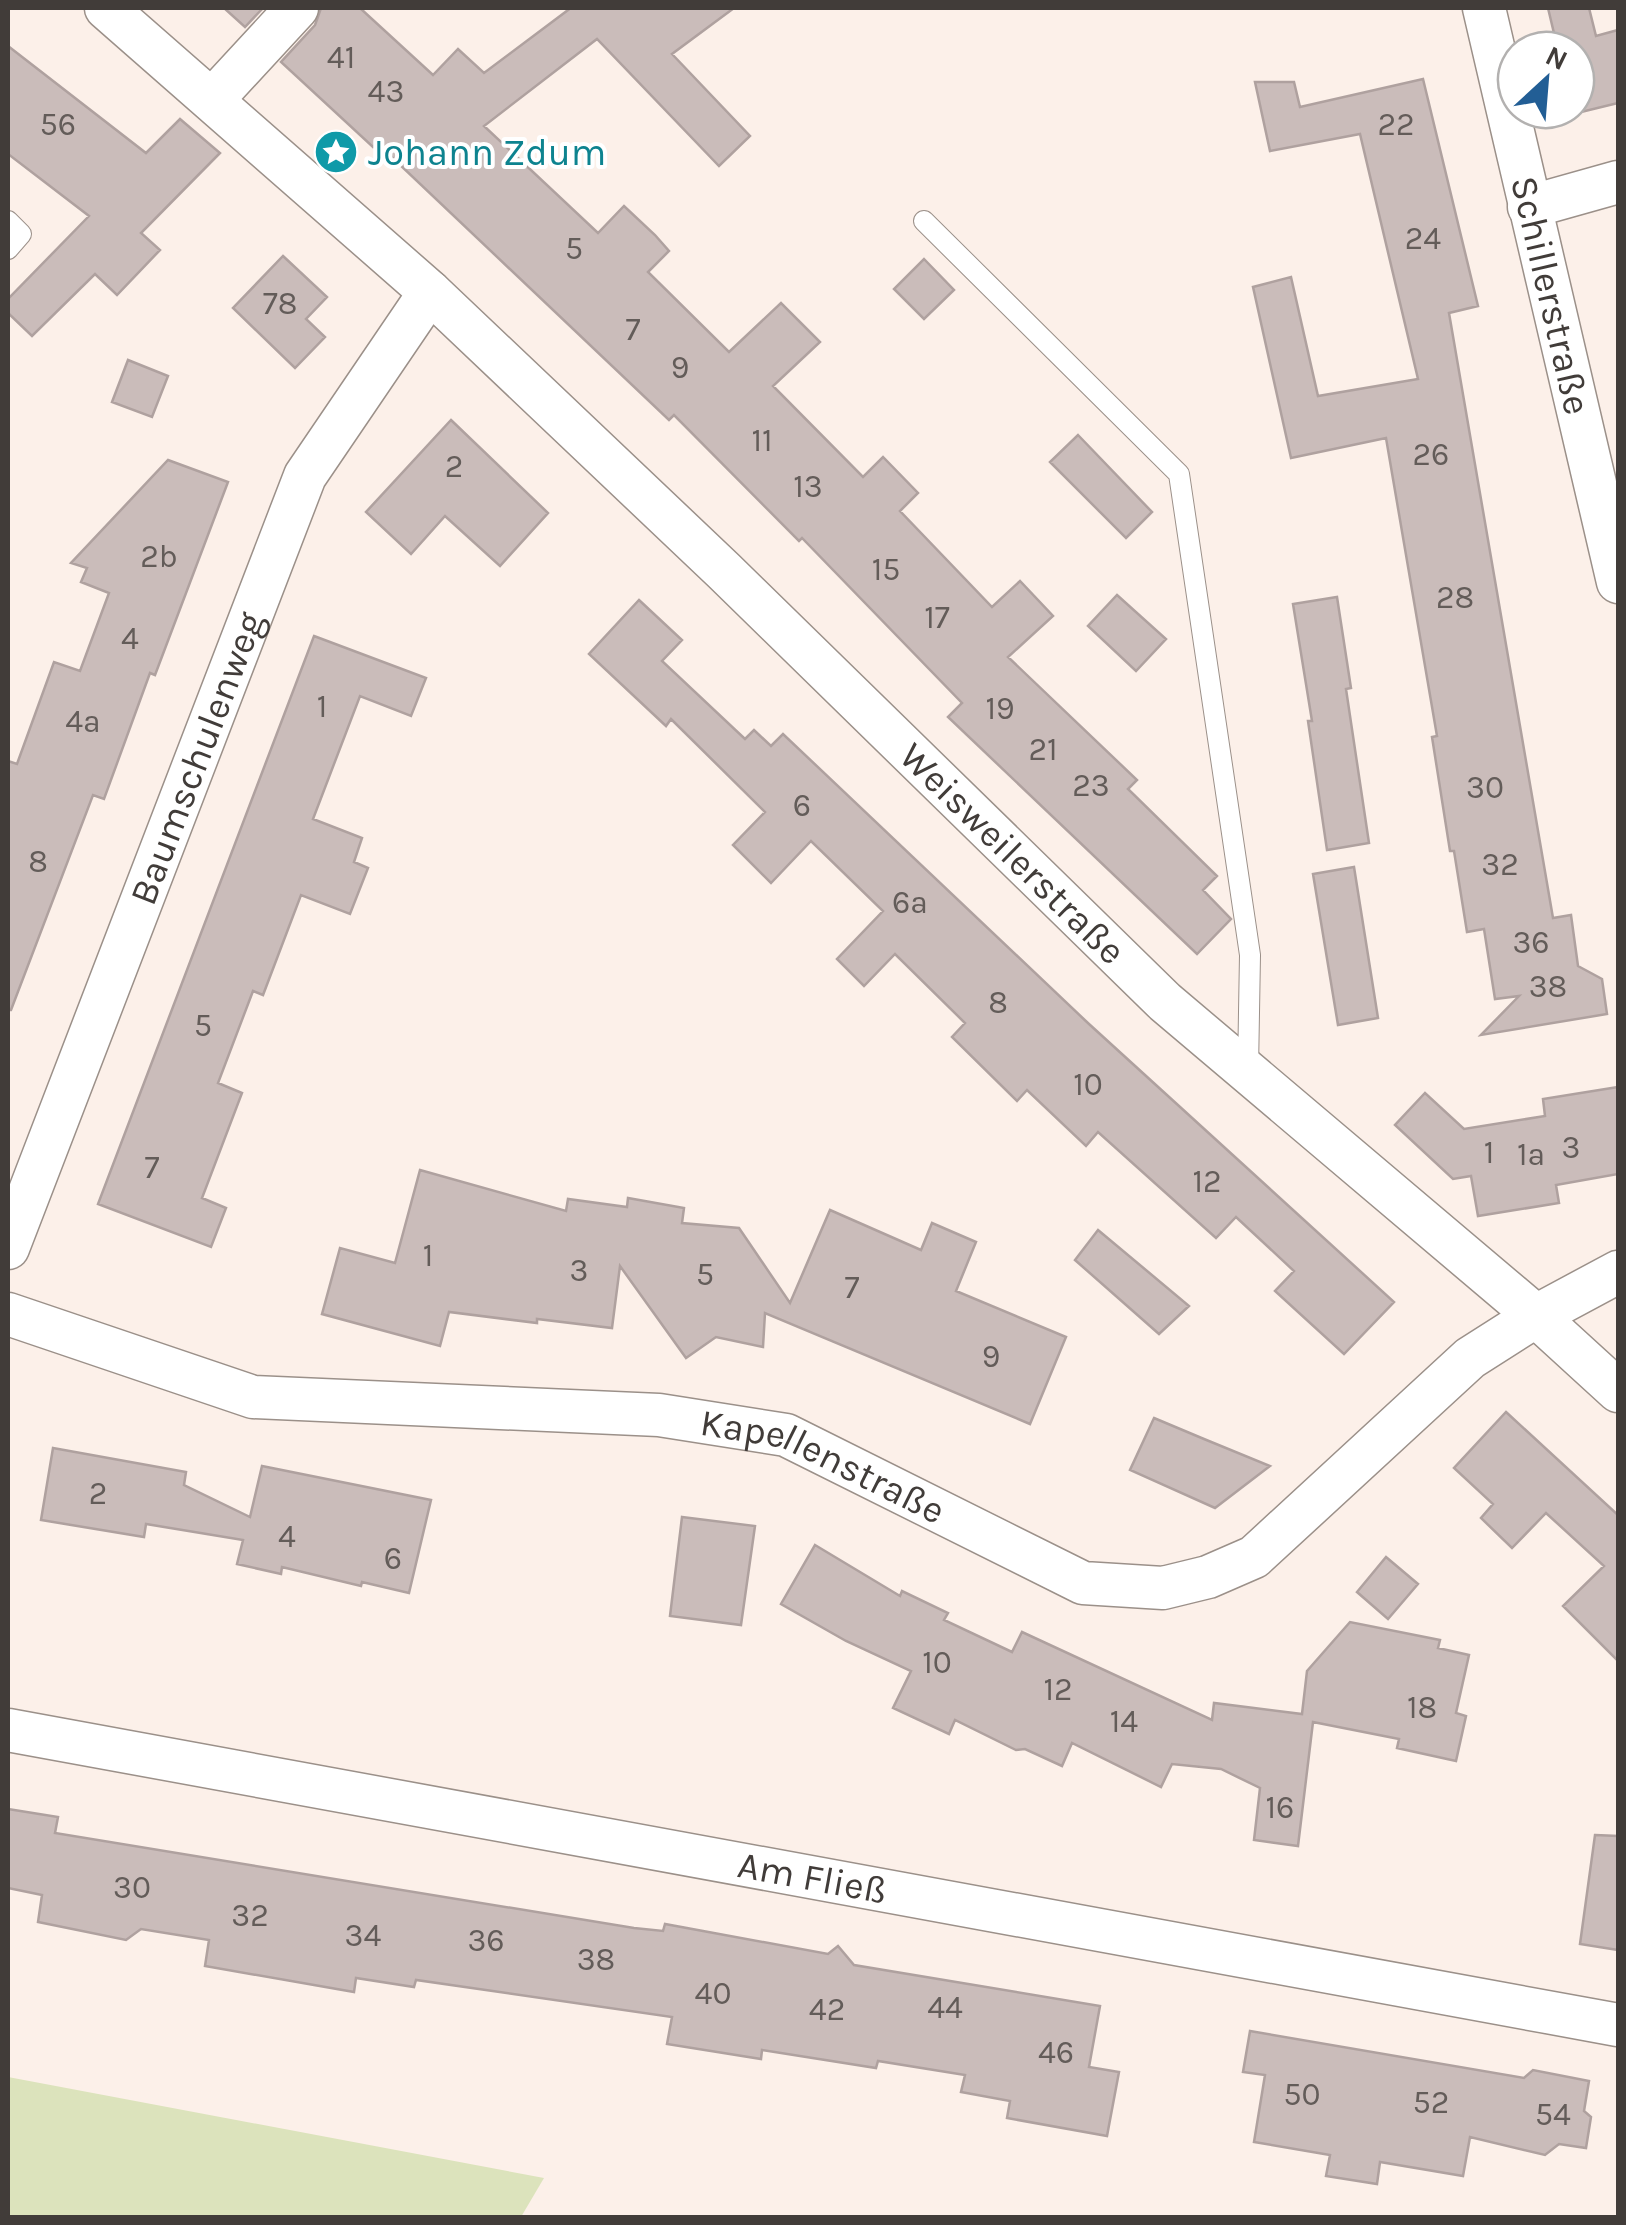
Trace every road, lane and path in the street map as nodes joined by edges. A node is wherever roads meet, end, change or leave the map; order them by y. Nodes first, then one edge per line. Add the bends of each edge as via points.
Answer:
1 (106, 8) edge
2 (297, 8) edge
3 (1484, 8) edge
4 (212, 100) junction
5 (1618, 182) edge
6 (1529, 206) junction
7 (8, 221) edge
8 (924, 221) dead end
9 (8, 249) edge
10 (430, 292) junction
11 (1618, 582) edge
12 (1248, 1072) junction
13 (8, 1248) edge
14 (1618, 1272) edge
15 (8, 1314) edge
16 (1536, 1316) junction
17 (1618, 1392) edge
18 (8, 1730) edge
19 (1618, 2025) edge

1 - 4 street, Weisweilerstraße
2 - 4 street
3 - 6 street, Schillerstraße
4 - 10 street, Weisweilerstraße
5 - 6 street
6 - 11 street, Schillerstraße
7 - 9 lane via 21,234
8 - 12 lane via 1179,474 1250,955
10 - 12 street, Weisweilerstraße via 1165,1002
10 - 13 street, Baumschulenweg via 305,476
12 - 16 street, Weisweilerstraße
14 - 16 street, Kapellenstraße
15 - 16 street, Kapellenstraße via 252,1396 658,1415 786,1435 1083,1582 1162,1588 1254,1556 1470,1358
16 - 17 street, Weisweilerstraße
18 - 19 street, Am Fließ

